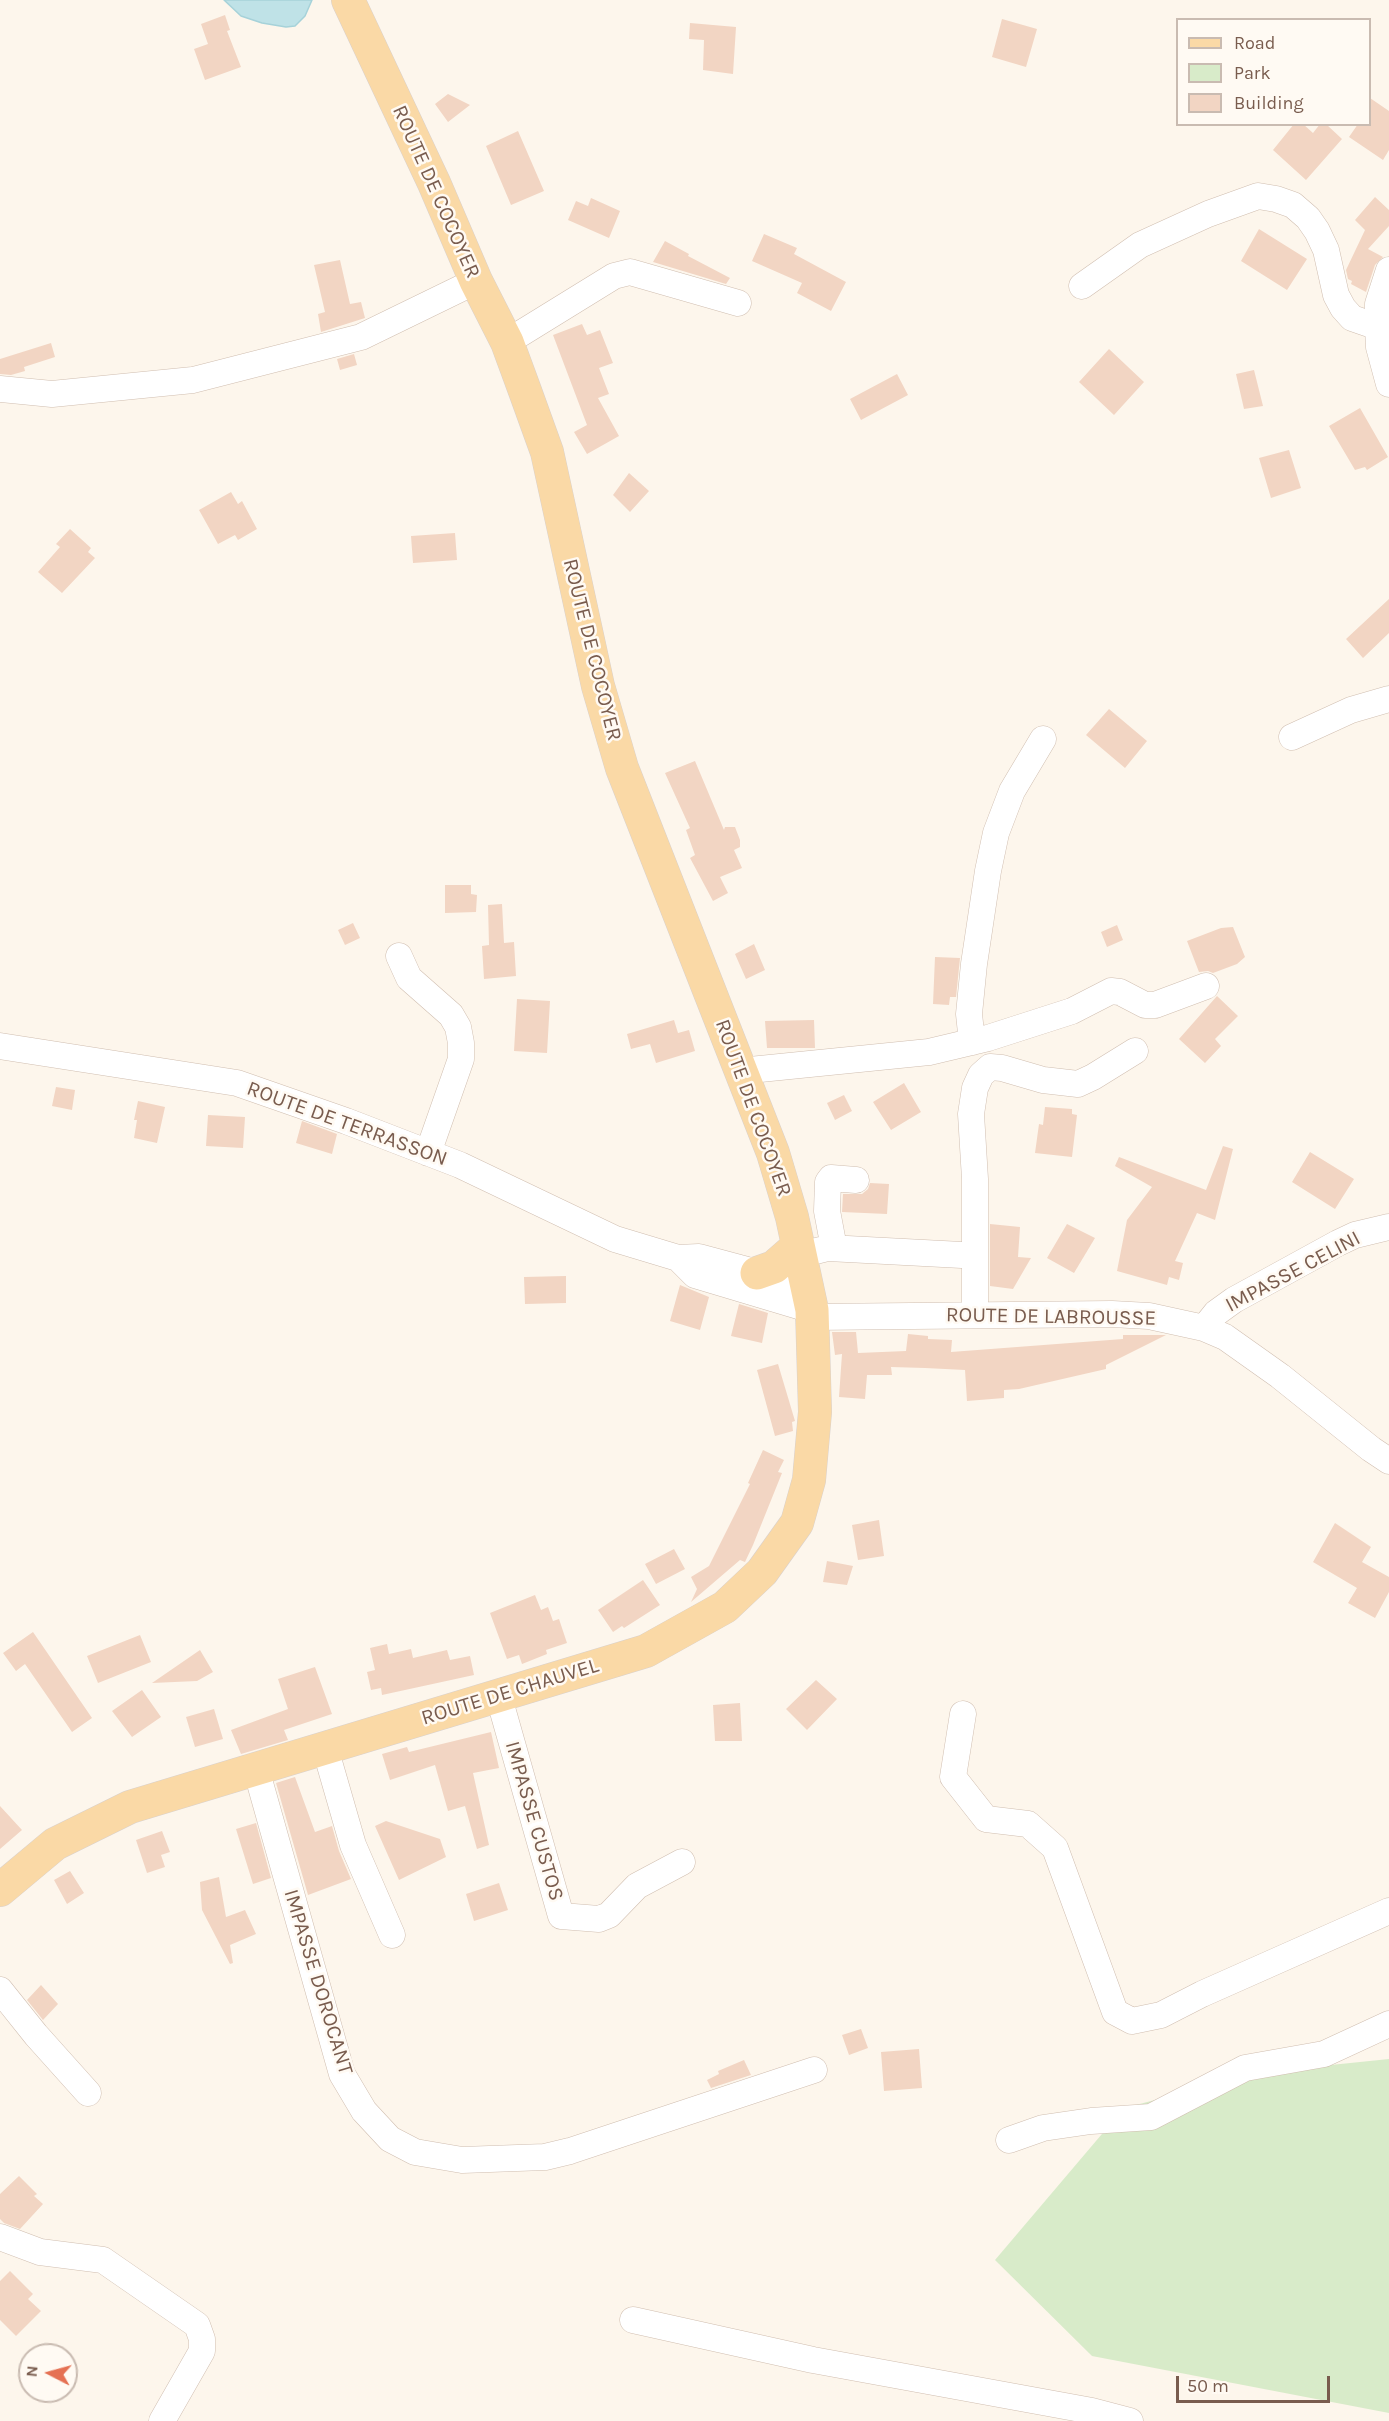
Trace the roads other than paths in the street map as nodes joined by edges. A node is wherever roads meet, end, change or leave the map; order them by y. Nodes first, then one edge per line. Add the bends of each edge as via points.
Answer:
1 (348, 0) edge
2 (1389, 270) edge
3 (476, 281) junction
4 (1082, 286) dead end
5 (738, 303) dead end
6 (1378, 327) junction
7 (507, 342) junction
8 (1389, 384) edge
9 (0, 389) edge
10 (1389, 699) edge
11 (1292, 737) dead end
12 (1043, 739) dead end
13 (399, 956) dead end
14 (1206, 986) dead end
15 (972, 1042) junction
16 (0, 1046) edge
17 (1135, 1051) dead end
18 (740, 1071) junction
19 (428, 1153) junction
20 (856, 1180) dead end
21 (1389, 1227) edge
22 (962, 1255) dead end
23 (678, 1258) junction
24 (757, 1273) joint
25 (813, 1273) junction
26 (975, 1315) junction
27 (1204, 1328) junction
28 (1389, 1461) edge
29 (498, 1694) junction
30 (963, 1714) dead end
31 (325, 1748) junction
32 (256, 1769) junction
33 (682, 1862) dead end
34 (0, 1890) edge
35 (1389, 1911) edge
36 (392, 1935) dead end
37 (0, 1990) edge
38 (1389, 2024) edge
39 (814, 2070) dead end
40 (88, 2093) dead end
41 (1009, 2140) dead end
42 (0, 2237) edge
43 (633, 2320) dead end
44 (162, 2421) edge
45 (1130, 2421) edge

1 - 3 main road, ROUTE DE COCOYER
2 - 6 street via 1378,304
3 - 7 main road, ROUTE DE COCOYER
3 - 9 street via 361,337 193,380 52,394
4 - 6 street via 1140,244 1258,196 1293,206 1308,218 1326,250 1336,295 1343,308 1352,318
5 - 7 street via 630,272 614,276
6 - 8 street
7 - 18 main road, ROUTE DE COCOYER via 547,452 598,686 622,768
10 - 11 street via 1351,710
12 - 15 street via 1012,791 987,871 969,1014
13 - 19 street via 409,978 451,1015 461,1043 461,1059
14 - 15 street via 1155,1005 1145,1005 1111,991 1072,1011
15 - 18 street via 929,1052
16 - 19 street, ROUTE DE TERRASSON via 237,1083
17 - 26 street via 1078,1084 1043,1080 1002,1068 990,1067 981,1075 971,1114
18 - 25 main road, ROUTE DE COCOYER via 773,1153
19 - 23 street, ROUTE DE TERRASSON via 615,1239
20 - 25 street via 831,1178 828,1182 827,1211
21 - 27 street, IMPASSE CELINI via 1338,1243 1234,1300
22 - 25 street
23 - 24 street, ROUTE DE TERRASSON via 699,1257
23 - 25 street, ROUTE DE TERRASSON via 695,1275
24 - 25 main road via 774,1267
25 - 26 street, ROUTE DE LABROUSSE
25 - 29 main road, ROUTE DE CHAUVEL via 815,1412 809,1480 797,1523 762,1572 725,1608 646,1651
26 - 27 street, ROUTE DE LABROUSSE via 1149,1316
27 - 28 street, ROUTE DE LABROUSSE via 1225,1337 1280,1376
29 - 31 main road, ROUTE DE CHAUVEL
29 - 33 street, IMPASSE CUSTOS via 561,1916 599,1919 609,1915 637,1886
30 - 35 street via 953,1777 986,1819 1028,1824 1055,1848 1115,2012 1132,2022 1161,2015
31 - 32 main road, ROUTE DE CHAUVEL
31 - 36 street via 353,1845
32 - 34 main road, ROUTE DE CHAUVEL via 130,1807 55,1844
32 - 39 street, IMPASSE DOROCANT via 342,2074 364,2111 390,2139 415,2152 462,2160 545,2157
37 - 40 street
38 - 41 street via 1324,2054 1245,2068 1151,2117 1043,2128
42 - 44 street via 40,2252 103,2260 197,2325 202,2351
43 - 45 street via 813,2360

